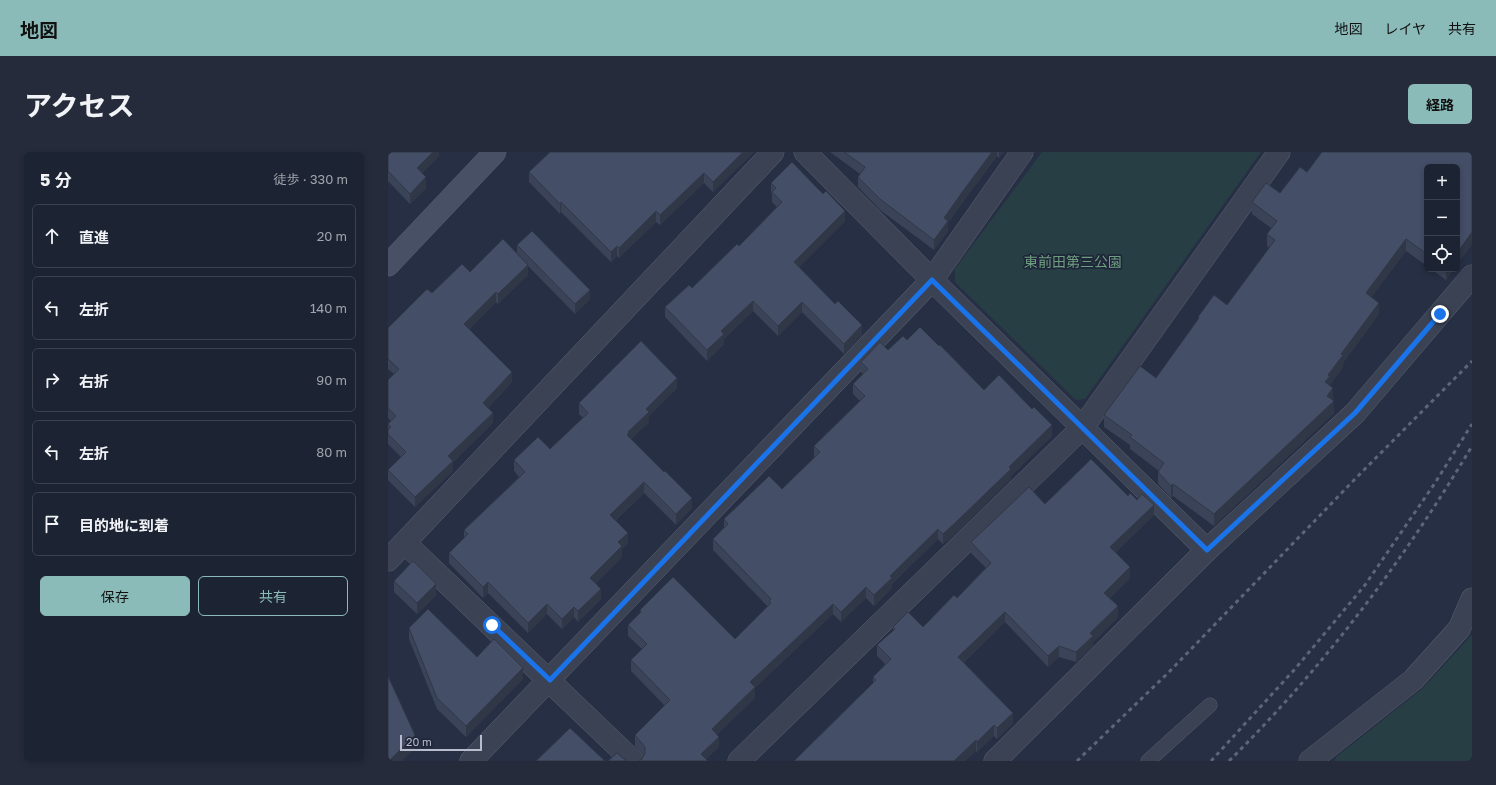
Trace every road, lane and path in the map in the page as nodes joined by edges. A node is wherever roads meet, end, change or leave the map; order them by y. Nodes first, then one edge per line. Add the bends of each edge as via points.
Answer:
1 (495, 152) edge
2 (773, 152) edge
3 (805, 152) edge
4 (1022, 152) edge
5 (1279, 152) edge
6 (388, 265) edge
7 (1472, 276) edge
8 (932, 280) junction
9 (1083, 427) junction
10 (394, 550) edge
11 (1207, 550) junction
12 (1472, 599) edge
13 (550, 680) junction
14 (1210, 705) dead end
15 (471, 761) edge
16 (633, 761) edge
17 (740, 761) edge
18 (995, 761) edge
19 (1148, 761) edge
20 (1310, 761) edge

1 - 6 street
2 - 10 street
3 - 8 street
4 - 8 street
5 - 9 street
7 - 11 street via 1355,413
8 - 9 street
8 - 13 street
9 - 11 street
9 - 17 street
10 - 13 street
11 - 18 street
12 - 20 street via 1458,629 1413,680
13 - 15 street
13 - 16 street
14 - 19 lane

